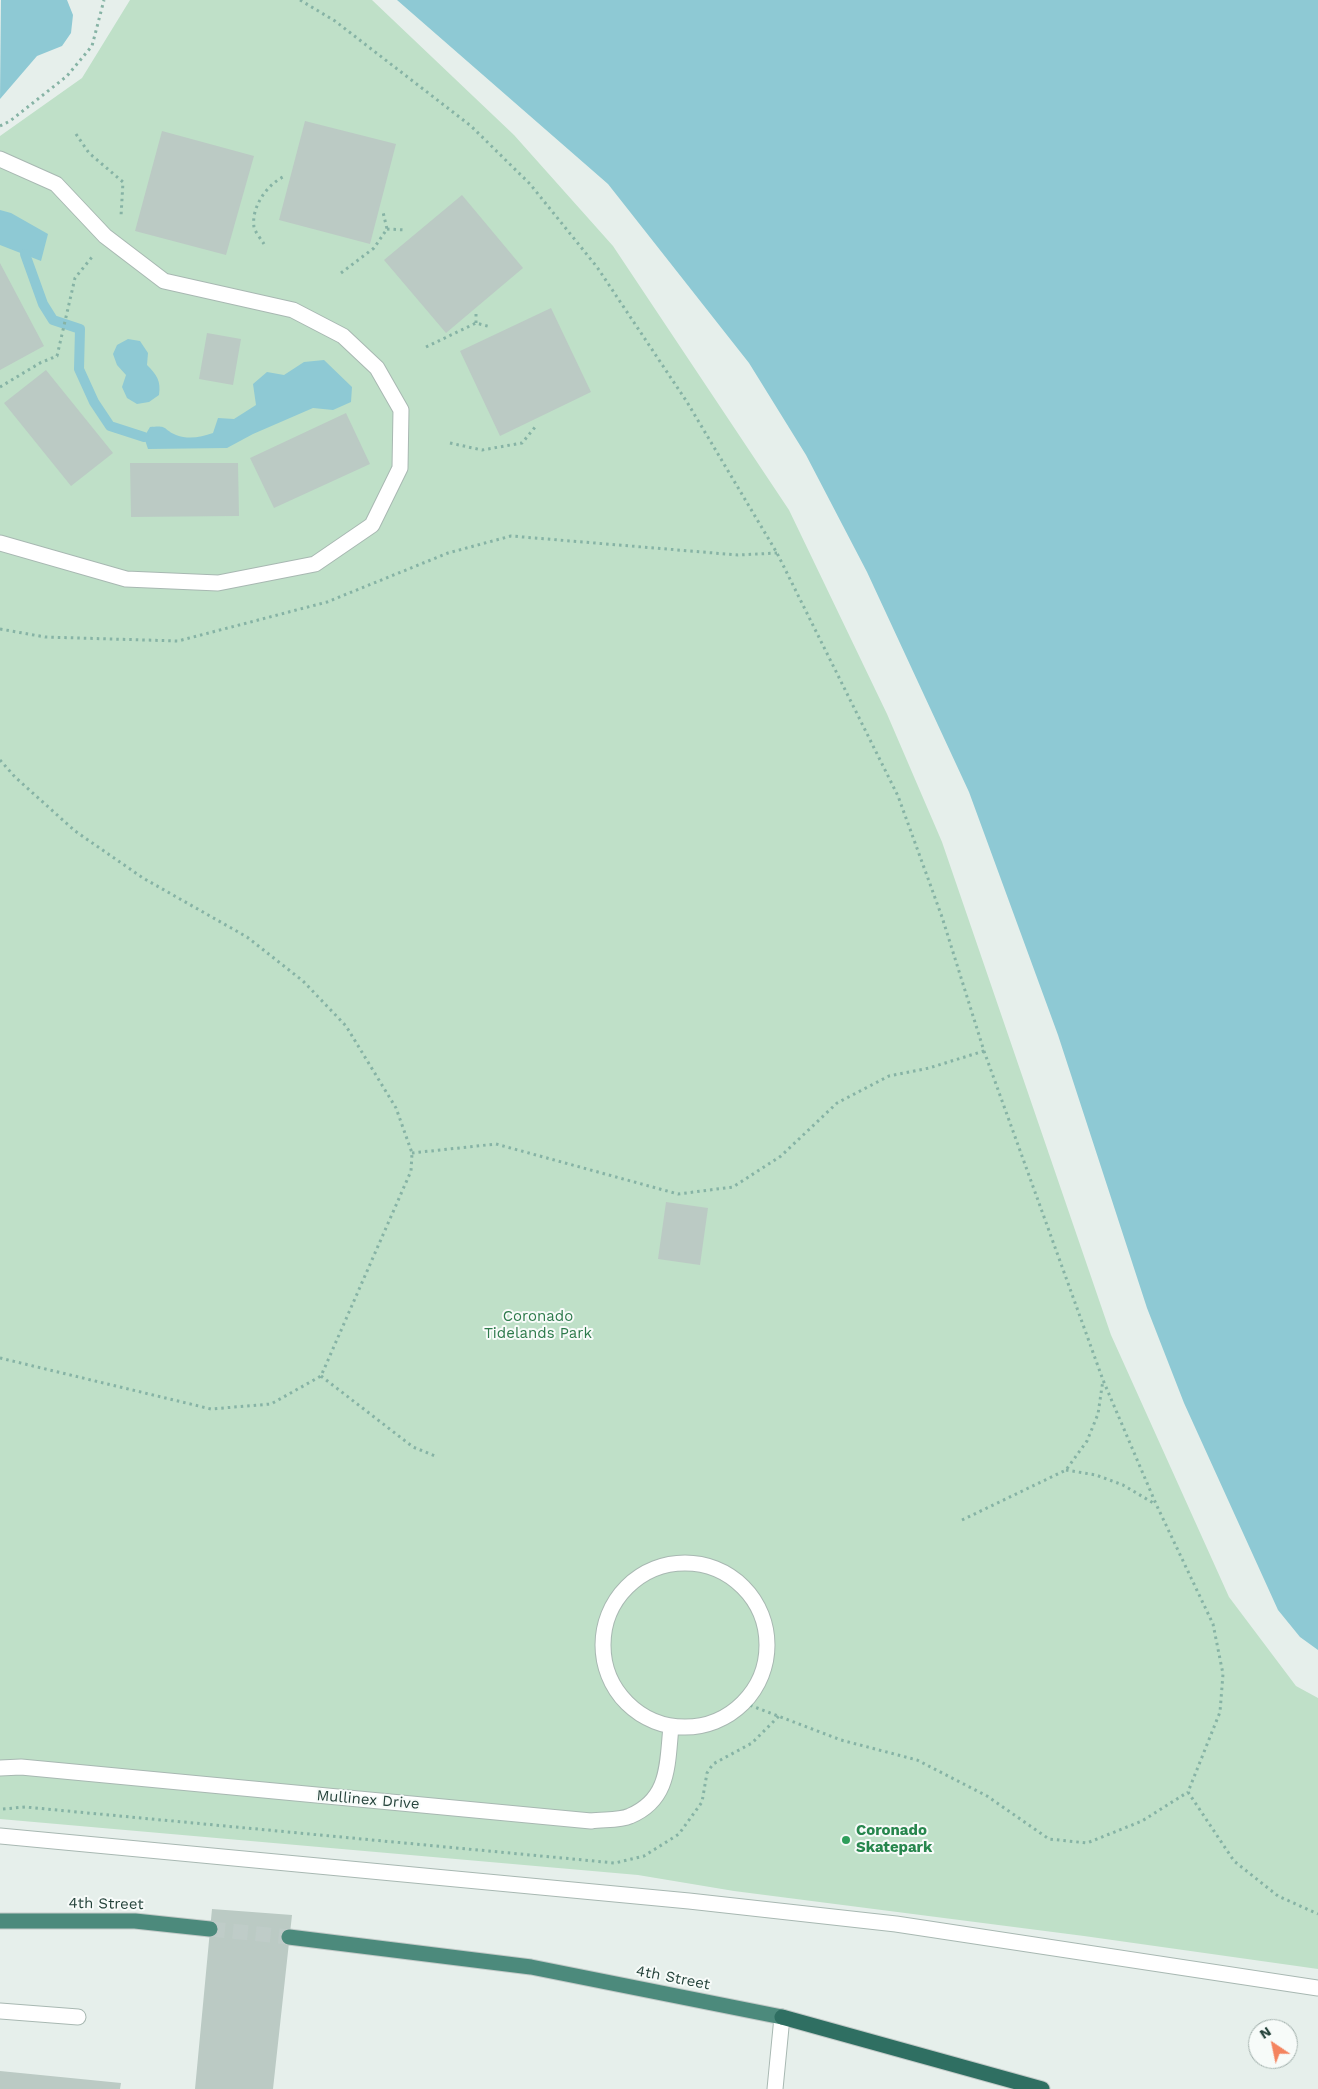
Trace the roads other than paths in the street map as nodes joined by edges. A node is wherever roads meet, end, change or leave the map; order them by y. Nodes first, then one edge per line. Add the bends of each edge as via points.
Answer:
1 (0, 159) edge
2 (0, 543) edge
3 (671, 1727) junction
4 (0, 1768) edge
5 (0, 1836) edge
6 (0, 1921) edge
7 (210, 1929) tunnel mouth
8 (289, 1938) tunnel mouth
9 (1318, 1988) edge
10 (0, 2012) edge
11 (78, 2017) dead end
12 (782, 2017) junction
13 (775, 2089) edge
14 (1042, 2089) edge

1 - 2 street via 56,184 105,236 164,281 293,310 343,336 377,368 401,410 400,468 372,525 315,564 218,582 126,579
3 - 3 street via 644,1717 622,1700 608,1676 602,1648 606,1620 619,1595 640,1576 666,1564 694,1562 722,1570 744,1587 761,1610 768,1634 767,1659 759,1683 744,1703 723,1719 698,1727
3 - 4 street, Mullinex Drive via 666,1778 653,1802 629,1817 591,1821 31,1768
5 - 9 street via 689,1901 896,1924
6 - 7 highway, 4th Street via 135,1921
8 - 12 highway, 4th Street via 531,1967
10 - 11 street
12 - 13 street
12 - 14 highway, 4th Street

